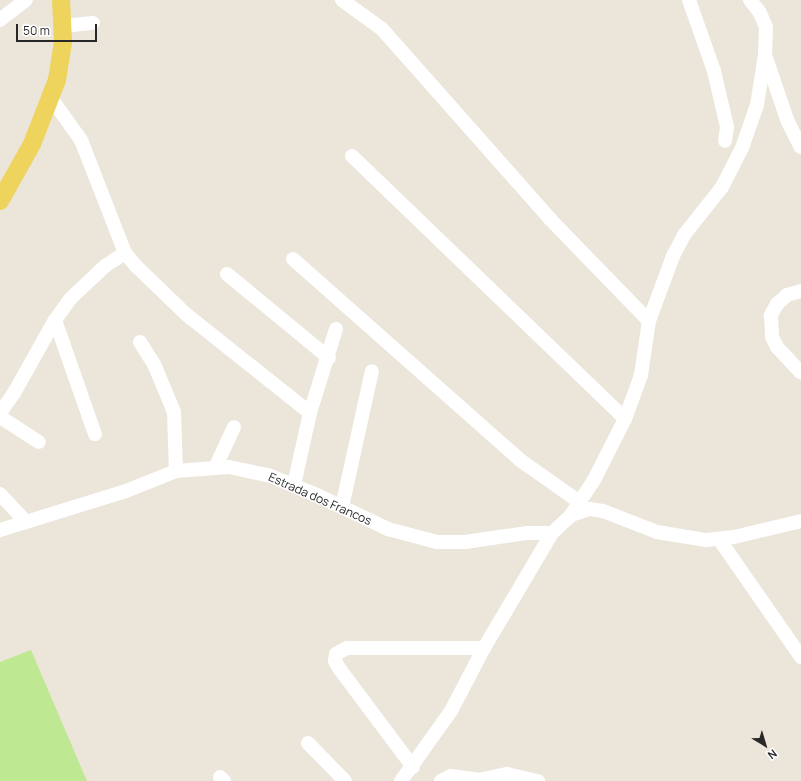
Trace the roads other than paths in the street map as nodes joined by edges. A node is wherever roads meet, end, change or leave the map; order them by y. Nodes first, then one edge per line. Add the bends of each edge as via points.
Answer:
1 (26, 0) edge
2 (61, 0) edge
3 (689, 0) edge
4 (750, 0) edge
5 (346, 1) edge
6 (0, 20) edge
7 (93, 23) dead end
8 (63, 26) junction
9 (766, 55) junction
10 (51, 98) junction
11 (725, 141) dead end
12 (801, 147) edge
13 (352, 156) dead end
14 (0, 201) edge
15 (125, 253) junction
16 (293, 259) dead end
17 (227, 274) dead end
18 (801, 291) edge
19 (55, 320) junction
20 (649, 321) junction
21 (336, 329) dead end
22 (140, 342) dead end
23 (328, 358) junction
24 (372, 371) dead end
25 (801, 373) edge
26 (0, 413) edge
27 (310, 413) junction
28 (0, 417) edge
29 (625, 419) junction
30 (234, 427) dead end
31 (95, 434) dead end
32 (39, 442) dead end
33 (215, 468) junction
34 (176, 471) junction
35 (294, 485) junction
36 (0, 494) edge
37 (581, 503) junction
38 (342, 507) junction
39 (571, 515) junction
40 (25, 521) junction
41 (801, 521) edge
42 (0, 530) edge
43 (552, 533) junction
44 (719, 539) junction
45 (484, 648) junction
46 (801, 657) edge
47 (308, 743) dead end
48 (413, 767) junction
49 (345, 781) edge
50 (401, 781) edge
51 (441, 781) edge
52 (538, 781) edge

1 - 6 street
2 - 8 main road
3 - 11 street via 714,71 727,127
4 - 9 street via 766,27
5 - 20 street via 382,29 550,219
7 - 8 street
8 - 10 main road via 62,57
9 - 12 street via 788,122
9 - 20 street via 757,105 742,148 722,187 684,235 673,256
10 - 14 main road via 32,144
10 - 15 street via 81,140
13 - 29 street
15 - 19 street via 92,277
15 - 27 street via 150,282
16 - 37 street via 520,460
17 - 23 street
18 - 25 street via 787,295 777,304 771,315 772,337 777,347
19 - 26 street
19 - 31 street
20 - 29 street via 640,375
21 - 23 street
22 - 34 street via 154,364 174,412
23 - 27 street
24 - 38 street
27 - 35 street
28 - 32 street
29 - 37 street
30 - 33 street
33 - 34 street, Estrada dos Francos
33 - 35 street, Estrada dos Francos via 247,469
34 - 40 street, Estrada dos Francos via 126,491
35 - 38 street, Estrada dos Francos
36 - 40 street
37 - 39 street
38 - 43 street, Estrada dos Francos via 388,529 437,542 466,542 527,533
39 - 43 street
39 - 44 street via 590,508 657,532 706,540
40 - 42 street, Estrada dos Francos
41 - 44 street
43 - 45 street
44 - 46 street
45 - 48 street via 451,711
45 - 48 street via 347,648 336,654 335,661 339,668
47 - 49 street
48 - 50 street
51 - 52 street via 451,776 478,780 507,774

